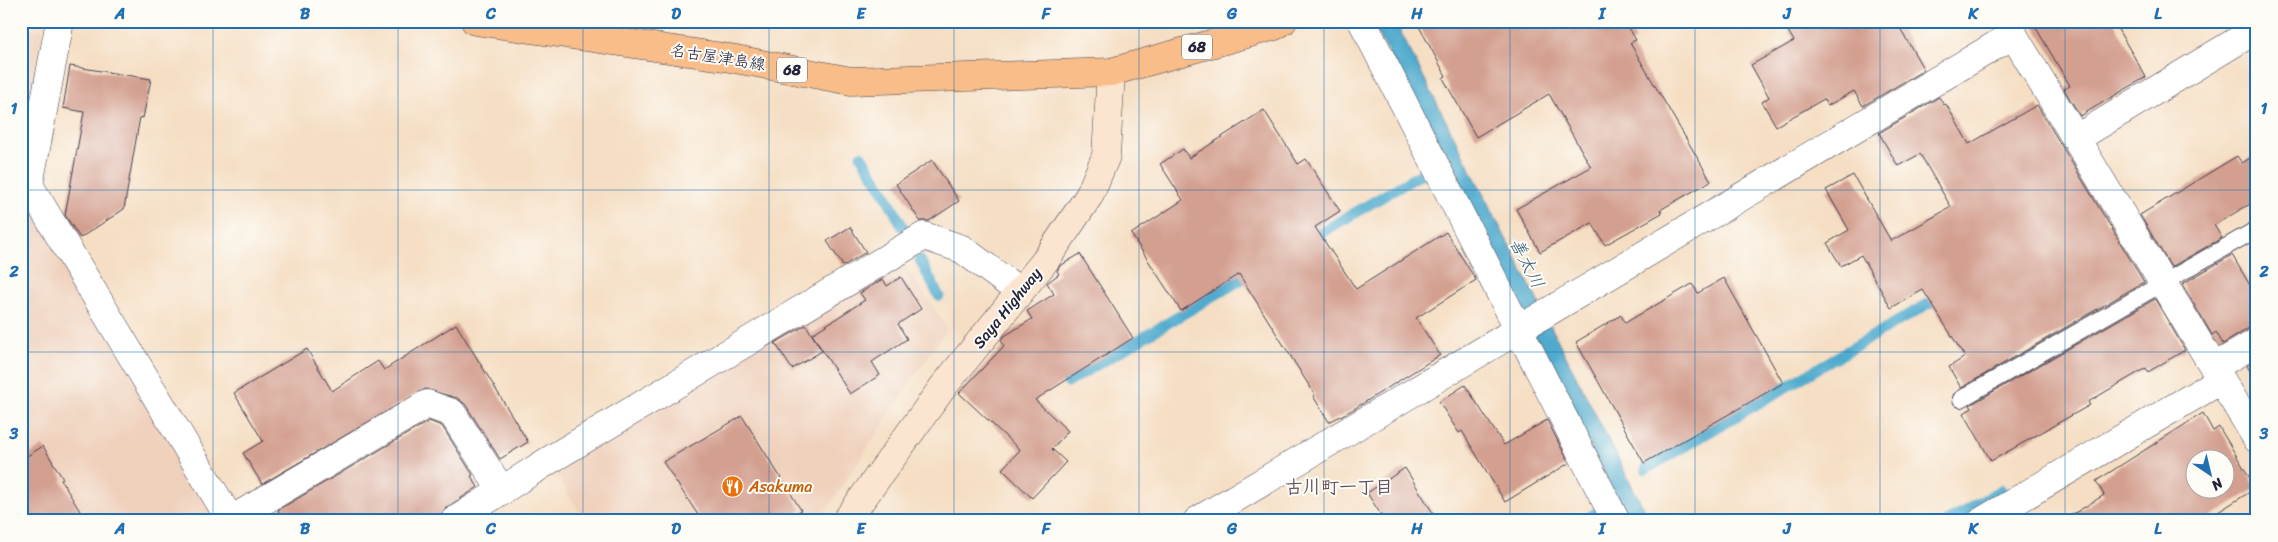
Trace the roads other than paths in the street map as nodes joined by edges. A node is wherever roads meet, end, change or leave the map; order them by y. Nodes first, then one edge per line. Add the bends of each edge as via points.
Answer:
1 (60, 21) edge
2 (475, 21) edge
3 (1283, 21) edge
4 (1362, 21) edge
5 (2009, 28) edge
6 (2257, 29) edge
7 (1111, 72) junction
8 (2077, 138) junction
9 (2257, 228) edge
10 (2163, 283) junction
11 (1020, 291) junction
12 (1530, 323) junction
13 (2257, 342) edge
14 (2218, 373) junction
15 (1961, 399) dead end
16 (2257, 439) edge
17 (502, 491) junction
18 (231, 520) edge
19 (454, 521) edge
20 (846, 521) edge
21 (1197, 521) edge
22 (1616, 521) edge
23 (1982, 521) edge

1 - 18 street via 29,185
2 - 7 main road, 名古屋津島線 / 68 via 730,58 851,81
3 - 7 main road, 68 via 1275,26
4 - 12 street
5 - 8 street
5 - 12 street
6 - 8 street
7 - 11 street, Saya Highway via 1106,156 1089,196 1045,261
8 - 10 street
9 - 10 lane
10 - 14 street
10 - 15 lane
11 - 17 street via 962,248 924,236
11 - 20 street, Saya Highway via 942,387
12 - 21 street
12 - 22 street
13 - 14 street
14 - 16 street
14 - 23 street
17 - 18 street via 452,413 427,404
17 - 19 street

